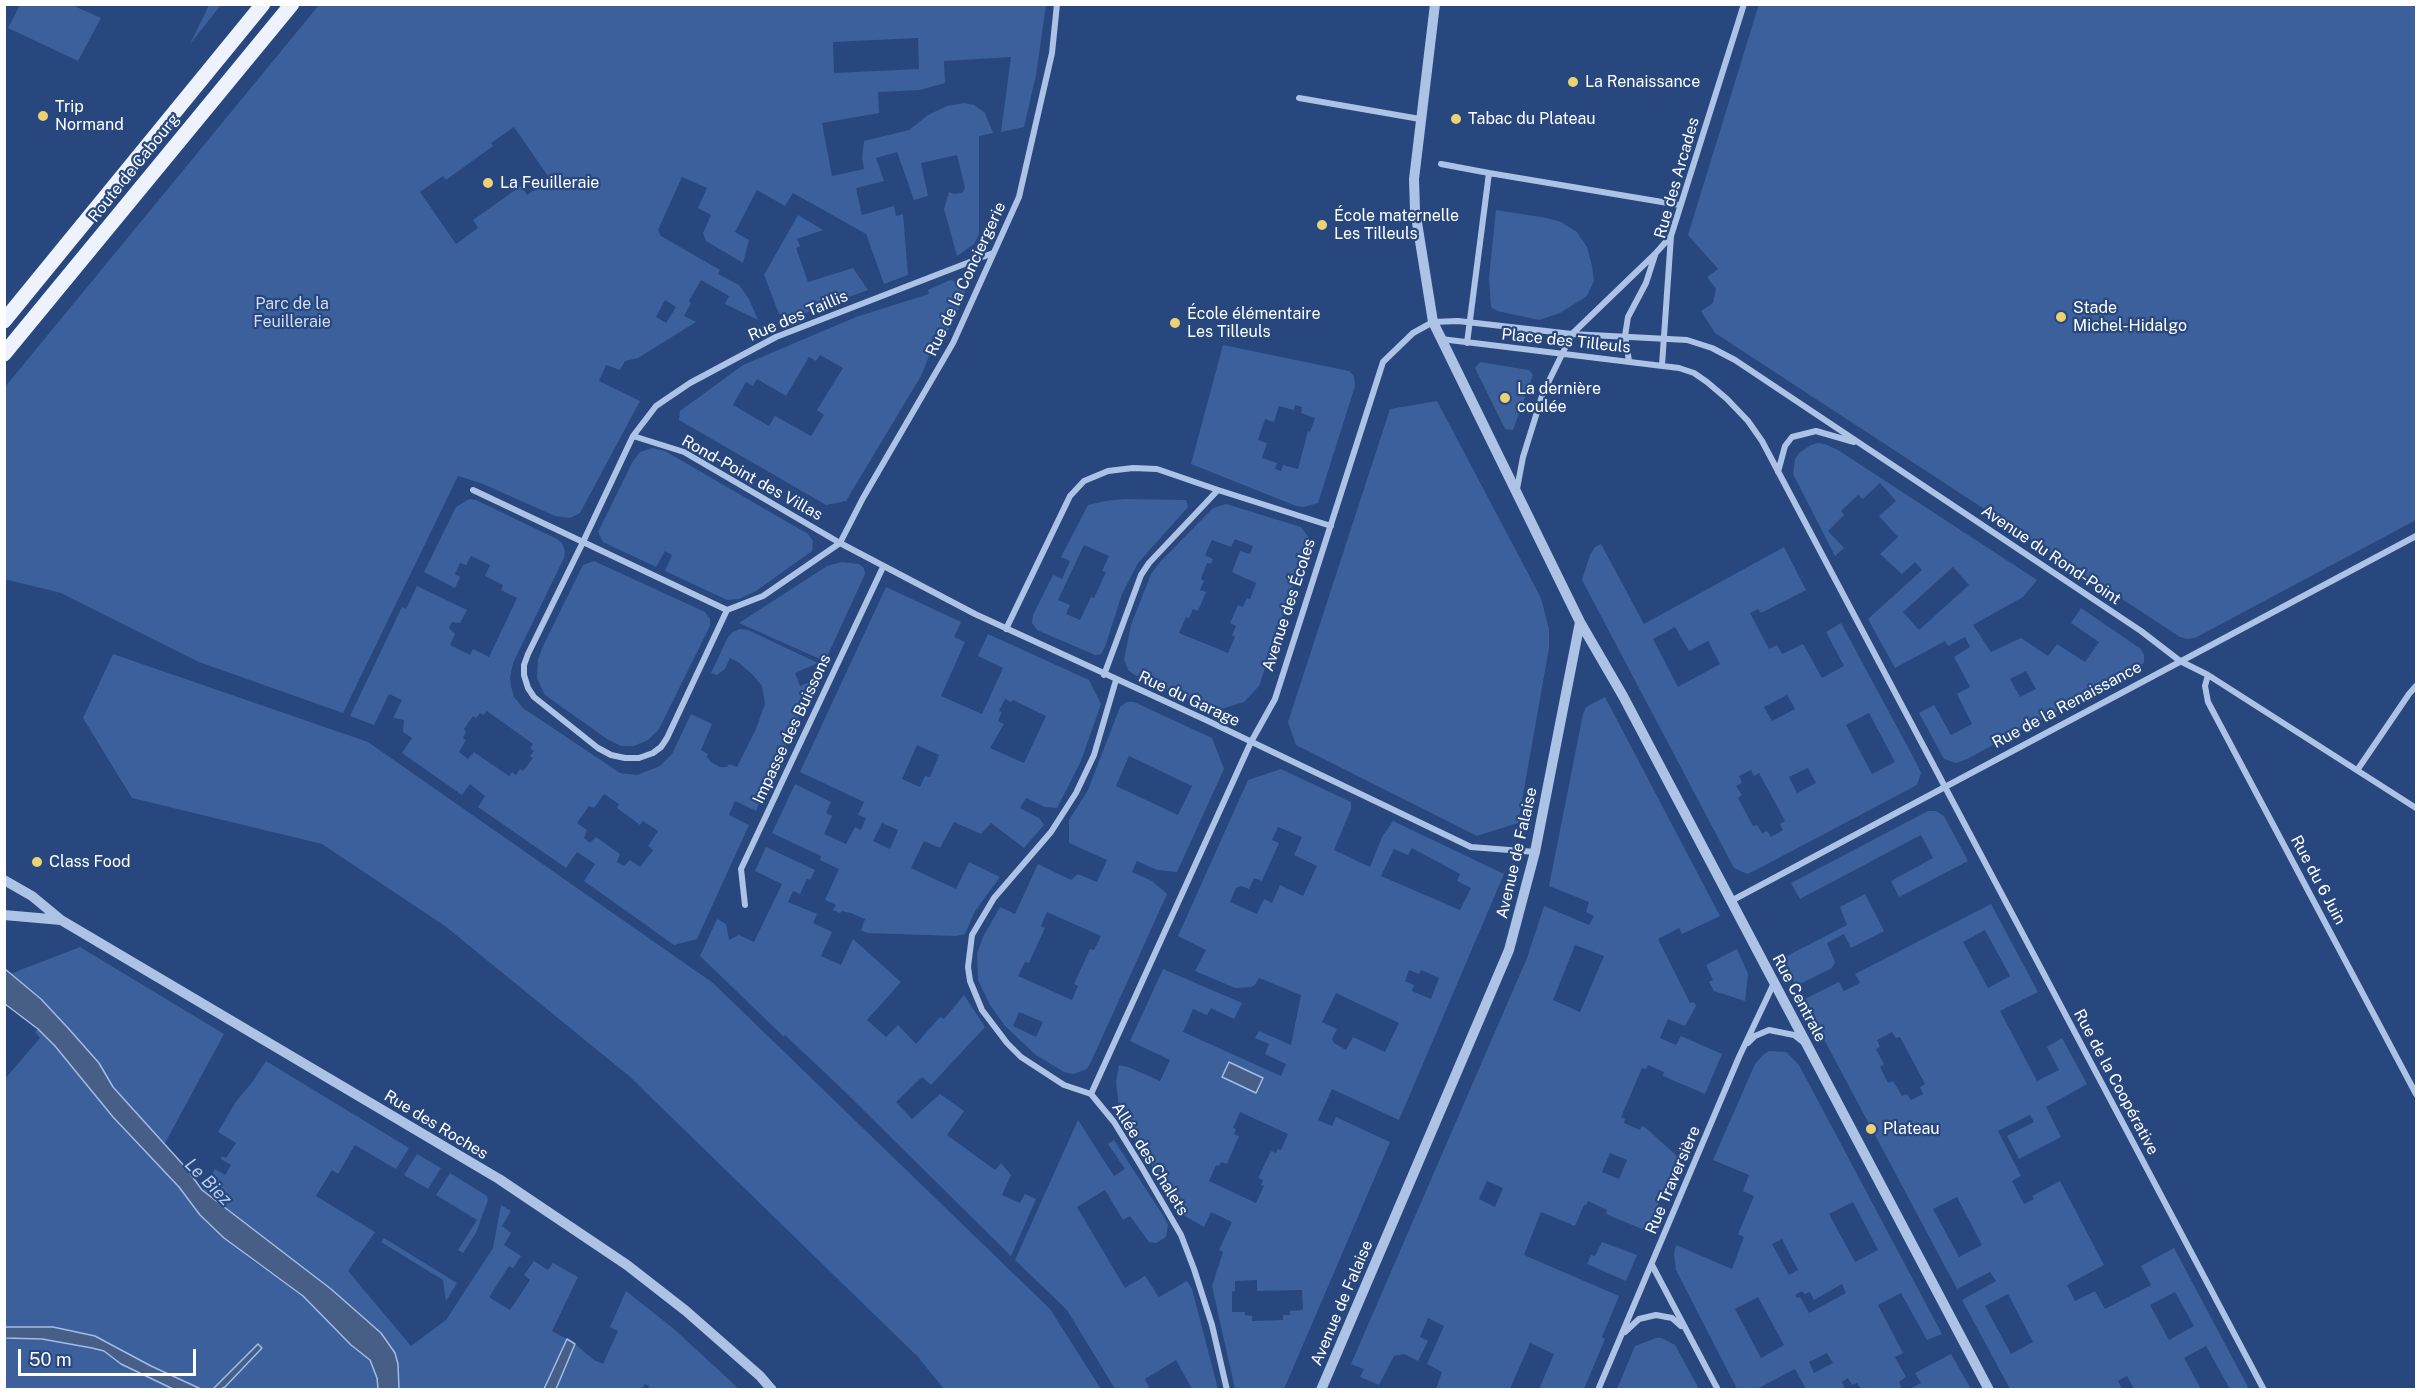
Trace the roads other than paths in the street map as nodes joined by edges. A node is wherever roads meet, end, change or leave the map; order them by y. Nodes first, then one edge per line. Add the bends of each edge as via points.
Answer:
1 (262, 4) edge
2 (292, 4) edge
3 (1057, 4) edge
4 (1435, 4) edge
5 (1744, 4) edge
6 (1299, 98) dead end
7 (1420, 119) junction
8 (1441, 164) dead end
9 (1489, 172) junction
10 (1680, 205) junction
11 (1671, 236) junction
12 (993, 253) junction
13 (1655, 254) junction
14 (4, 321) edge
15 (1432, 322) junction
16 (1470, 322) junction
17 (1572, 334) junction
18 (1625, 336) junction
19 (1665, 338) junction
20 (1441, 339) junction
21 (1467, 343) junction
22 (4, 354) edge
23 (1561, 354) junction
24 (1629, 361) junction
25 (1662, 365) junction
26 (633, 436) junction
27 (1858, 443) junction
28 (1778, 474) junction
29 (473, 490) dead end
30 (1218, 490) junction
31 (1516, 490) junction
32 (1331, 526) junction
33 (2416, 536) edge
34 (583, 542) junction
35 (840, 543) junction
36 (884, 567) junction
37 (727, 610) junction
38 (1580, 622) junction
39 (1006, 629) junction
40 (2180, 661) junction
41 (1104, 675) junction
42 (2208, 675) junction
43 (1116, 680) junction
44 (2416, 686) edge
45 (1251, 742) junction
46 (2358, 770) junction
47 (1944, 787) junction
48 (2416, 808) edge
49 (1535, 852) junction
50 (4, 880) edge
51 (1731, 901) junction
52 (746, 905) dead end
53 (4, 915) edge
54 (61, 920) junction
55 (1774, 983) junction
56 (1808, 1046) junction
57 (1744, 1047) junction
58 (1091, 1094) junction
59 (2416, 1094) edge
60 (1652, 1265) junction
61 (1688, 1334) junction
62 (1620, 1339) junction
63 (772, 1389) edge
64 (1227, 1389) edge
65 (1322, 1389) edge
66 (1598, 1389) edge
67 (1718, 1389) edge
68 (1989, 1389) edge
69 (2264, 1389) edge

1 - 14 main road, Route de Cabourg
2 - 22 main road, Route de Cabourg
3 - 12 street, Rue de la Conciergerie via 1052,53 1019,197
4 - 7 street
5 - 10 street, Rue des Arcades
6 - 7 street
7 - 15 street via 1413,179
8 - 9 street
9 - 10 street
9 - 16 street
10 - 11 street, Rue des Arcades
11 - 13 street
11 - 19 street, Rue des Arcades
12 - 26 street, Rue des Taillis via 776,337 656,406
12 - 35 street, Rue de la Conciergerie via 953,343
13 - 17 street
13 - 18 street, Rue des Arcades via 1646,283 1628,317
15 - 16 street, Place des Tilleuls
15 - 20 street
15 - 32 street, Avenue des Écoles via 1413,333 1383,362
16 - 17 street, Place des Tilleuls
16 - 21 street
17 - 18 street, Place des Tilleuls
17 - 23 street
18 - 19 street, Place des Tilleuls
18 - 24 street, Rue des Arcades
19 - 25 street, Rue des Arcades
19 - 27 street, Avenue du Rond-Point via 1699,343 1734,360
20 - 21 street, Place des Tilleuls
20 - 31 street
21 - 23 street, Place des Tilleuls
23 - 24 street, Place des Tilleuls
23 - 31 street via 1543,393
24 - 25 street, Place des Tilleuls
25 - 28 street, Place des Tilleuls via 1694,373 1728,399 1762,441
26 - 34 street
26 - 35 street, Rond-Point des Villas via 684,452
27 - 28 street via 1816,431 1792,437 1785,446
27 - 40 street, Avenue du Rond-Point
28 - 47 street, Rue de la Coopérative
29 - 34 street
30 - 32 street
30 - 39 street via 1156,469 1108,471 1084,481 1070,496
30 - 41 street via 1149,562
31 - 38 street
32 - 45 street, Avenue des Écoles via 1275,699
33 - 40 street, Rue de la Renaissance
34 - 37 street
34 - 37 street via 528,654 524,675 528,688 542,706 611,755 639,758 661,747
35 - 36 street, Rue du Garage
35 - 37 street via 763,596
36 - 39 street, Rue du Garage
36 - 52 street, Impasse des Buissons via 741,869
38 - 49 street, Avenue de Falaise
38 - 51 street, Rue Centrale
39 - 41 street, Rue du Garage
40 - 42 street, Avenue du Rond-Point
40 - 47 street, Rue de la Renaissance
41 - 43 street, Rue du Garage
42 - 46 street, Avenue du Rond-Point
42 - 59 street, Rue du 6 Juin via 2208,702
43 - 45 street, Rue du Garage
43 - 58 street, Allée des Chalets via 1094,755 1076,793 1051,832 994,898 972,935 969,952 970,981 976,996 1007,1043 1064,1085
44 - 46 street
45 - 49 street, Rue du Garage via 1471,847
45 - 58 street, Avenue des Écoles
46 - 48 street, Avenue du Rond-Point
47 - 51 street, Rue de la Renaissance
47 - 69 street, Rue de la Coopérative
49 - 65 street, Avenue de Falaise via 1509,950
50 - 54 street, Rue des Roches
51 - 55 street, Rue Centrale
53 - 54 street, Rue des Roches
54 - 63 street, Rue des Roches via 499,1179 627,1265 686,1311
55 - 56 street, Rue Centrale
55 - 57 street, Rue Traversière
56 - 57 street via 1794,1035 1769,1030
56 - 68 street, Rue Centrale
57 - 60 street, Rue Traversière
58 - 64 street, Allée des Chalets via 1114,1122 1181,1234 1212,1325
60 - 61 street
60 - 62 street, Rue Traversière
61 - 62 street via 1672,1317 1656,1315 1639,1319
61 - 67 street
62 - 66 street, Rue Traversière

